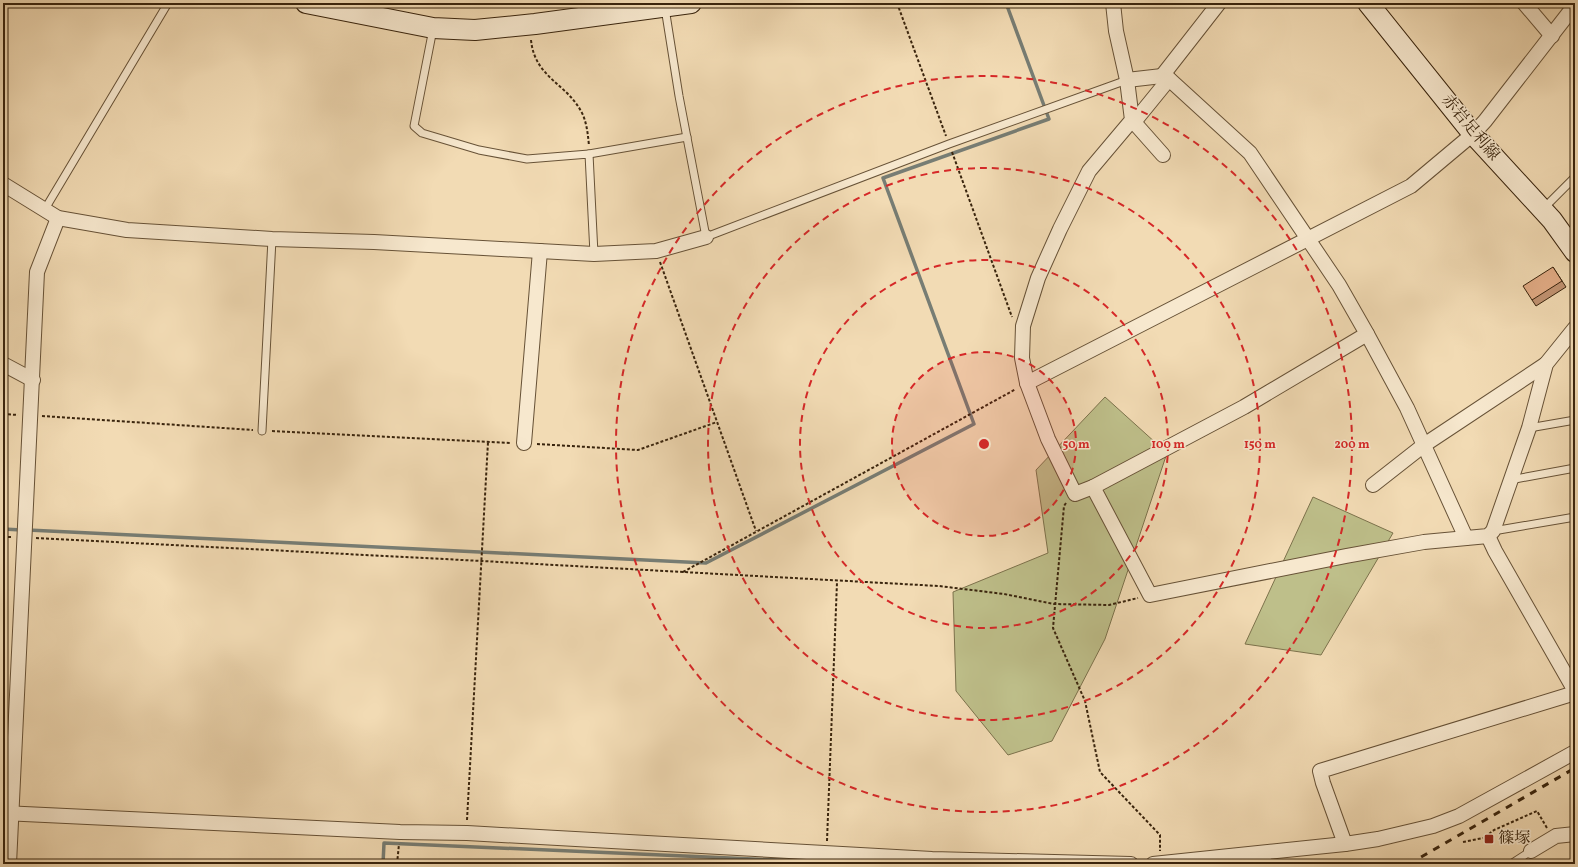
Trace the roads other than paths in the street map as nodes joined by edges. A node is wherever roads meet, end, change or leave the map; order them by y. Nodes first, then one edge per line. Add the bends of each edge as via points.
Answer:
1 (168, 3) edge
2 (306, 3) edge
3 (1113, 3) edge
4 (1219, 3) edge
5 (1368, 3) edge
6 (1524, 3) edge
7 (676, 4) edge
8 (1575, 5) edge
9 (433, 28) junction
10 (1552, 36) junction
11 (1165, 77) junction
12 (1127, 80) junction
13 (1133, 121) junction
14 (1473, 134) junction
15 (687, 137) junction
16 (589, 154) junction
17 (1163, 156) dead end
18 (1575, 177) edge
19 (3, 184) edge
20 (45, 209) junction
21 (1542, 210) junction
22 (58, 218) junction
23 (706, 237) junction
24 (272, 239) junction
25 (1308, 239) junction
26 (540, 251) junction
27 (1575, 252) edge
28 (594, 254) junction
29 (1575, 328) edge
30 (1367, 334) junction
31 (3, 364) edge
32 (1546, 364) junction
33 (33, 380) junction
34 (1027, 383) junction
35 (1575, 420) edge
36 (1529, 428) junction
37 (262, 431) road end
38 (524, 443) road end
39 (1424, 445) junction
40 (1575, 468) edge
41 (1510, 480) junction
42 (1373, 485) dead end
43 (1093, 487) junction
44 (1575, 517) edge
45 (1490, 533) junction
46 (1466, 538) junction
47 (1575, 692) edge
48 (1575, 752) edge
49 (7, 813) edge
50 (1575, 834) edge
51 (1345, 844) junction
52 (1531, 851) joint
53 (9, 864) edge
54 (1131, 864) edge
55 (1153, 864) edge
56 (1166, 864) edge
57 (1510, 864) edge

1 - 20 lane
2 - 9 street
3 - 12 street via 1116,31
4 - 11 street
5 - 14 street, 赤岩足利線
6 - 10 street
7 - 9 street via 475,30
7 - 15 lane
8 - 10 street
9 - 16 lane via 414,126 422,133 479,150 527,159
10 - 14 street
11 - 12 street
11 - 13 street
11 - 25 street via 1250,153
12 - 13 street
12 - 23 lane via 949,144
13 - 17 street
13 - 34 street via 1089,171 1041,271 1023,326 1022,358
14 - 21 street, 赤岩足利線
14 - 25 street via 1411,186
15 - 16 lane
15 - 23 lane
16 - 28 lane
18 - 21 lane
19 - 20 street
20 - 22 street
21 - 27 street, 赤岩足利線
22 - 24 street via 127,230
22 - 33 street via 37,272
23 - 28 street via 656,251
24 - 26 street
24 - 37 lane
25 - 30 street via 1339,285
25 - 34 street
26 - 28 street
26 - 38 street
29 - 32 street
30 - 39 street
30 - 43 street via 1244,407
31 - 33 street
32 - 36 street
32 - 39 street
33 - 49 street
34 - 43 street via 1048,439 1075,494
35 - 36 lane
36 - 41 street
39 - 42 street
39 - 46 street
40 - 41 lane
41 - 45 street
43 - 46 street via 1150,595 1346,556 1424,542
44 - 45 lane
45 - 46 street
45 - 47 street
47 - 51 street via 1320,771
48 - 51 street via 1459,816 1433,826
49 - 53 street
49 - 54 street via 467,833 932,859
50 - 52 street via 1550,838
51 - 56 street
52 - 57 lane
55 - 56 street

